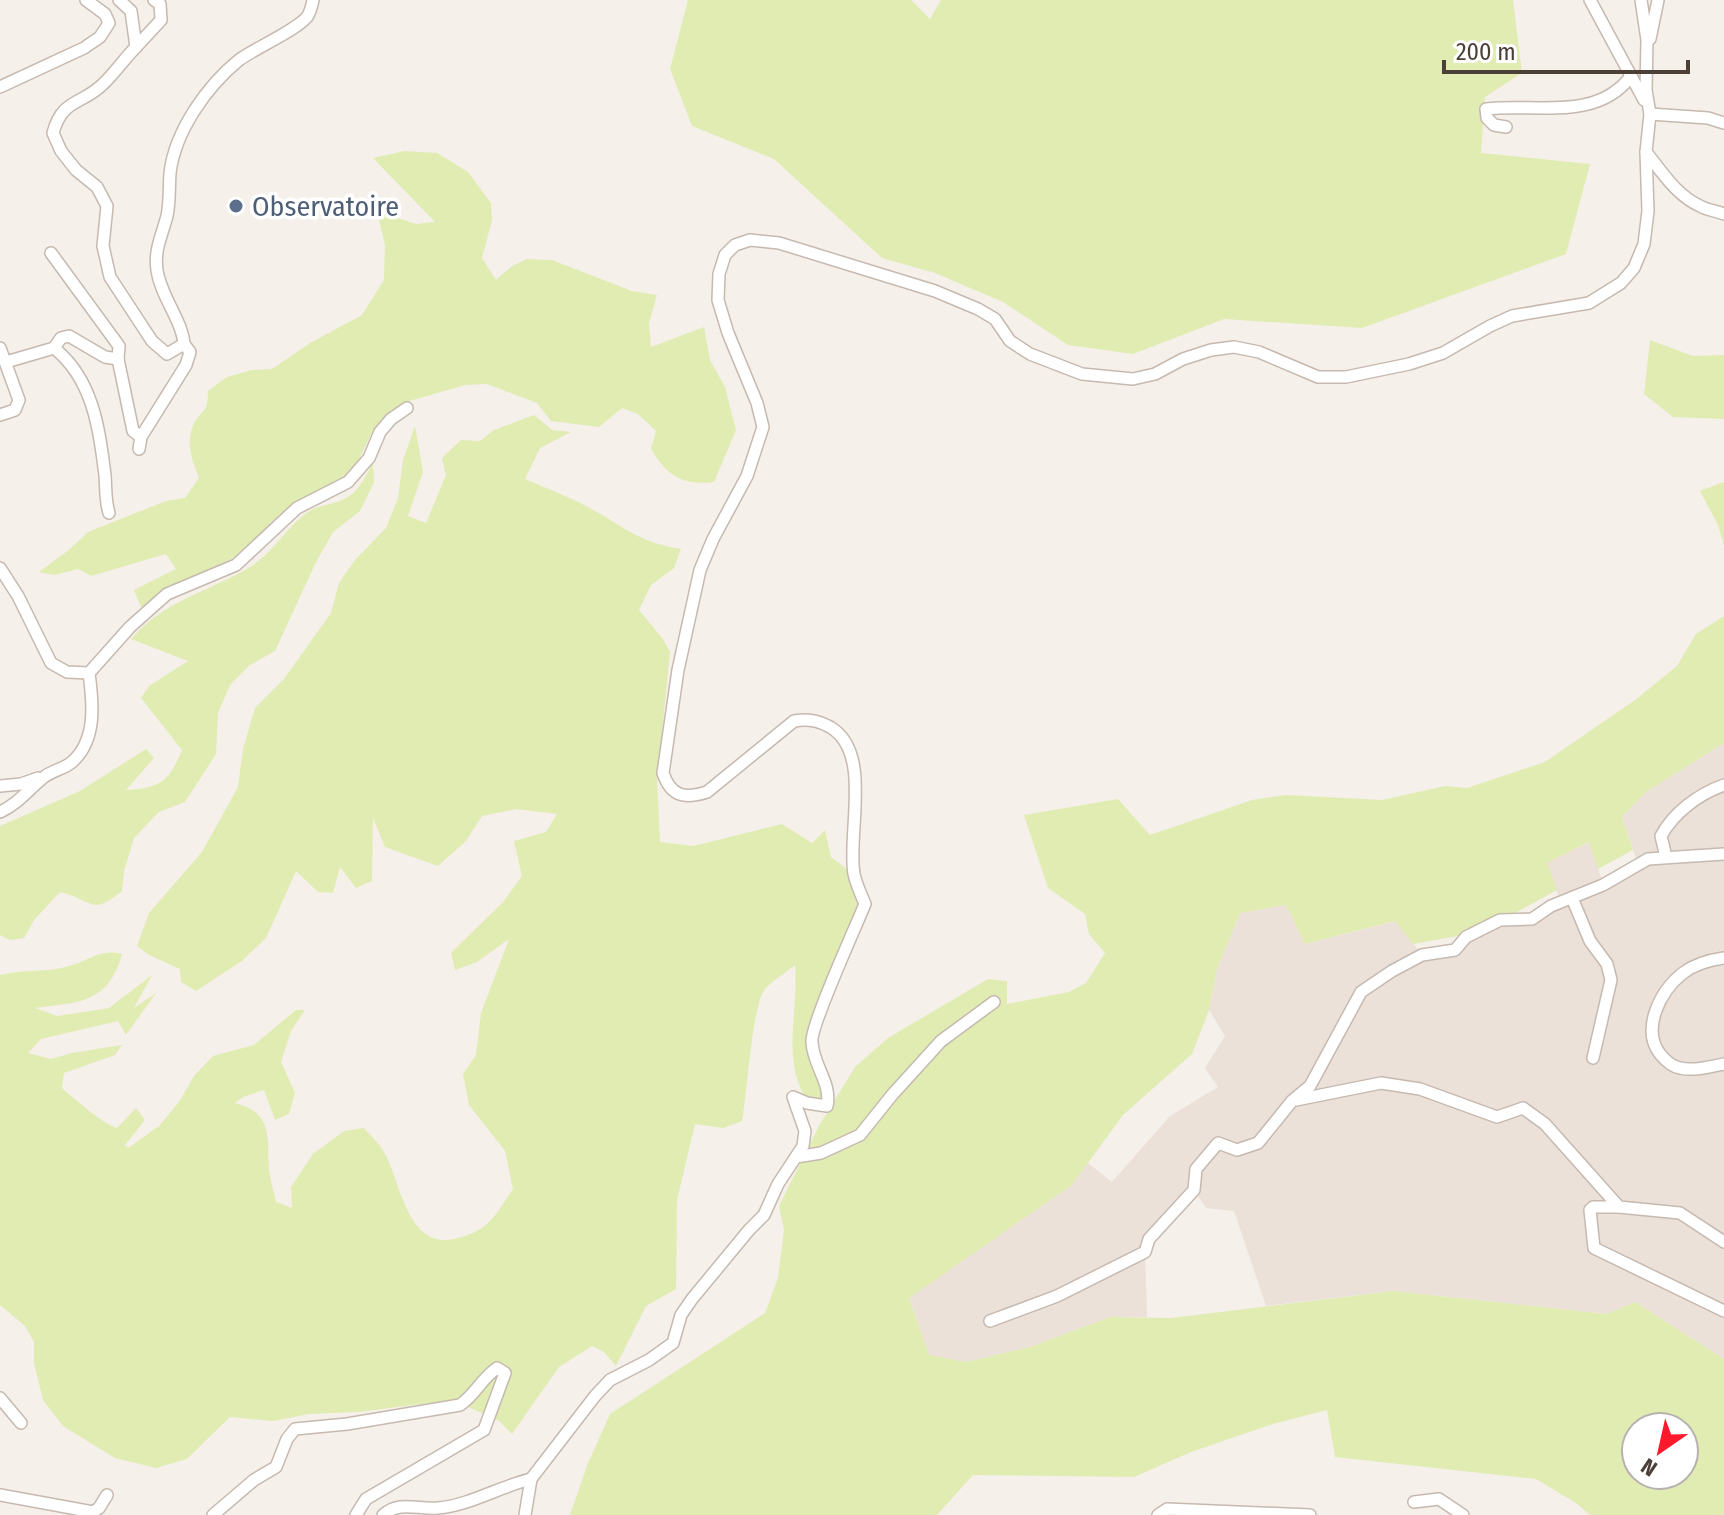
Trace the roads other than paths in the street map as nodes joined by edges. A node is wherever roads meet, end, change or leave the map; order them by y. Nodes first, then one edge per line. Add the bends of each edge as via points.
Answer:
1 (86, 0) edge
2 (119, 0) edge
3 (154, 0) edge
4 (313, 0) edge
5 (1590, 0) edge
6 (1641, 0) edge
7 (1658, 0) edge
8 (136, 47) junction
9 (1647, 50) junction
10 (1631, 76) junction
11 (0, 87) edge
12 (1648, 109) junction
13 (1724, 123) edge
14 (1506, 127) dead end
15 (1646, 152) junction
16 (1724, 214) edge
17 (51, 253) dead end
18 (184, 344) junction
19 (0, 348) edge
20 (54, 348) junction
21 (118, 359) junction
22 (6, 362) junction
23 (407, 408) dead end
24 (0, 415) edge
25 (109, 513) dead end
26 (0, 568) edge
27 (89, 673) junction
28 (49, 773) junction
29 (1724, 785) edge
30 (0, 786) edge
31 (0, 812) edge
32 (1724, 854) edge
33 (1666, 857) junction
34 (1572, 898) junction
35 (1724, 958) edge
36 (994, 1002) dead end
37 (1593, 1058) dead end
38 (1724, 1064) edge
39 (1292, 1101) junction
40 (796, 1157) junction
41 (1619, 1207) junction
42 (1724, 1242) edge
43 (1724, 1311) edge
44 (990, 1321) dead end
45 (2, 1404) edge
46 (21, 1423) dead end
47 (531, 1479) junction
48 (0, 1495) edge
49 (107, 1495) dead end
50 (1414, 1502) dead end
51 (1249, 1514) edge
52 (213, 1515) edge
53 (356, 1515) edge
54 (383, 1515) edge
55 (525, 1515) edge
56 (1158, 1515) edge
57 (1310, 1515) edge
58 (1463, 1515) edge

1 - 11 street via 109,23 100,37
2 - 8 street via 131,11
3 - 8 street via 160,4 161,20
4 - 18 street via 308,16 220,76 175,149 167,217 156,254 166,302
5 - 10 street
6 - 9 street
7 - 9 street
8 - 18 street via 100,87 57,117 53,133 61,151 97,187 107,206 103,246 110,277 152,341 167,354
9 - 12 street
10 - 12 street
10 - 14 street via 1604,99 1586,105 1486,109 1494,125
12 - 13 street
12 - 15 street
15 - 16 street via 1687,199
15 - 40 street via 1644,244 1634,268 1615,288 1589,303 1512,316 1420,361 1346,377 1318,377 1234,347 1211,350 1133,379 1082,374 1030,354 1010,341 995,319 935,291 779,243 750,240 725,255 718,300 763,427 747,476 700,570 663,773 677,794 707,792 794,721 808,718 838,732 850,748 855,767 854,874 865,904 811,1039 830,1092 827,1106 793,1097 805,1131
17 - 21 street via 119,346
18 - 21 street via 190,352 186,365 140,443
19 - 22 street
20 - 21 street via 69,336
20 - 22 street
20 - 25 street via 73,366 88,393
22 - 24 street via 19,400 15,410
23 - 27 street via 380,432 369,458 348,482 297,508 236,565 167,594
26 - 27 street via 51,663 67,672
27 - 28 street via 91,729 82,752
28 - 30 street
28 - 31 street
29 - 33 street via 1667,825 1661,836
32 - 33 street
33 - 34 street via 1648,859
34 - 37 street via 1611,980
34 - 39 street via 1532,919 1500,920 1466,937 1455,950 1422,955 1361,992 1310,1086
35 - 38 street via 1684,972 1660,1001 1652,1023 1652,1042 1678,1068
36 - 40 street via 941,1041 860,1135 821,1153
39 - 41 street via 1381,1083 1420,1089 1497,1117 1523,1108 1545,1124
39 - 44 street via 1258,1143 1237,1150 1218,1143 1208,1152 1196,1169 1194,1190 1149,1239 1145,1252 1057,1296
40 - 47 street via 764,1215 681,1315 673,1343 610,1380
41 - 42 street via 1680,1213
41 - 43 street via 1590,1210 1594,1248
45 - 46 street
47 - 54 street via 438,1508 391,1508
47 - 55 street
48 - 49 street via 93,1512
50 - 58 street via 1439,1499
51 - 56 street via 1167,1509
51 - 57 street
52 - 53 street via 276,1467 295,1429 460,1405 474,1395 482,1378 497,1368 505,1373 484,1430 366,1499

